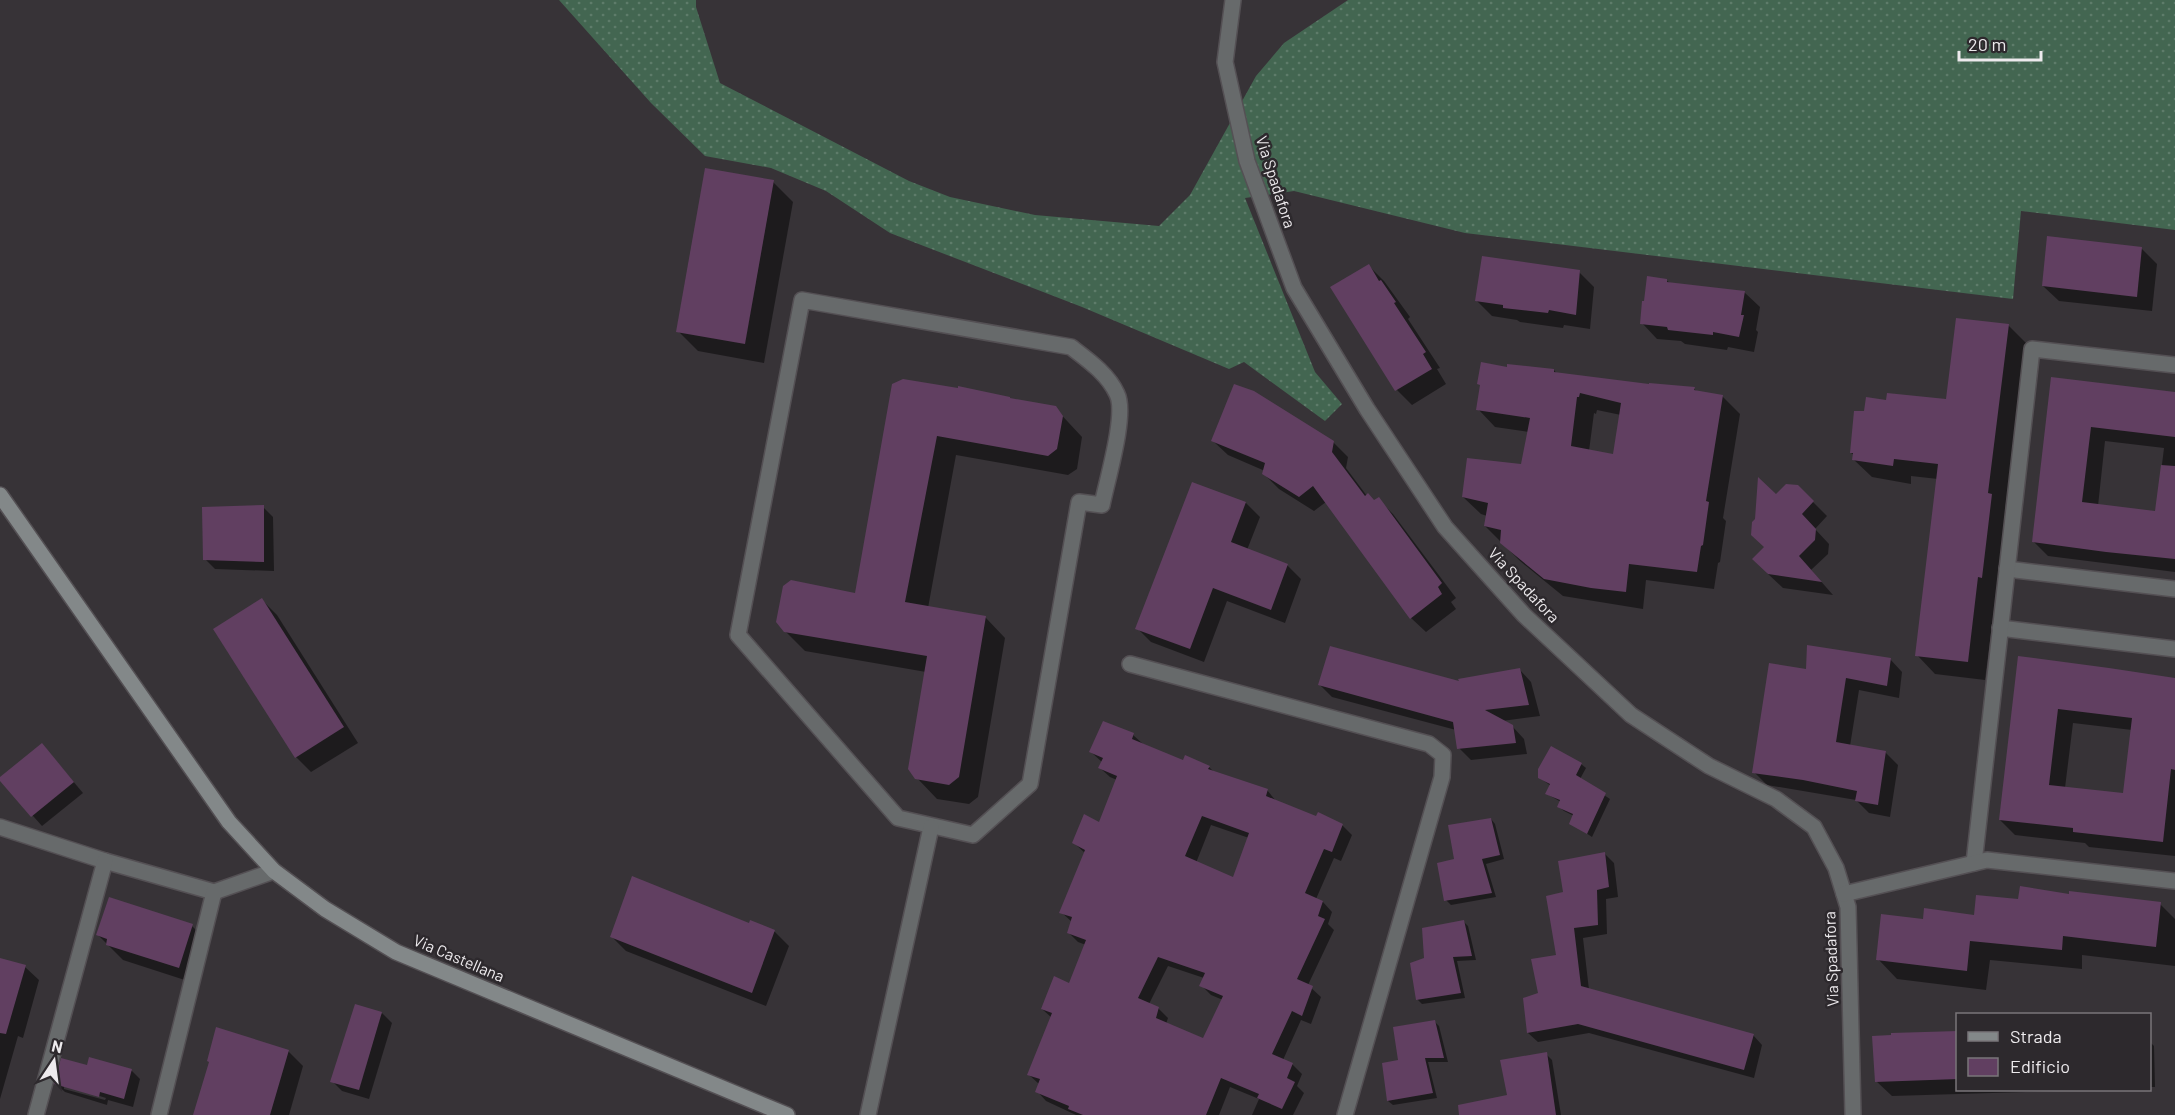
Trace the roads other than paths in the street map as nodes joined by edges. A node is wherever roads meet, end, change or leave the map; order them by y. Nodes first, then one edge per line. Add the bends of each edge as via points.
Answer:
1 (1233, 0) edge
2 (2175, 365) edge
3 (0, 495) edge
4 (2007, 569) junction
5 (2175, 589) edge
6 (2000, 628) junction
7 (2175, 649) edge
8 (1130, 664) dead end
9 (0, 827) edge
10 (931, 827) junction
11 (105, 861) junction
12 (1974, 863) junction
13 (274, 871) junction
14 (2175, 881) edge
15 (214, 892) junction
16 (1844, 894) junction
17 (36, 1115) edge
18 (159, 1115) edge
19 (787, 1115) edge
20 (868, 1115) edge
21 (1345, 1115) edge
22 (1853, 1115) edge

1 - 16 street, Via Spadafora via 1225,62 1247,161 1294,288 1445,527 1524,615 1631,715 1709,766 1776,799 1814,827 1836,867
2 - 4 street via 2032,349
3 - 13 main road, Via Castellana via 229,822
4 - 5 street
4 - 6 street
6 - 7 street
6 - 12 street
8 - 21 street via 1429,744 1443,755 1442,777
9 - 11 street
10 - 10 street via 898,818 738,635 802,300 1071,347 1096,366 1118,394 1120,416 1102,505 1079,502 1030,784 973,835
10 - 20 street
11 - 15 street
11 - 17 street
12 - 14 street via 1987,860
12 - 16 street
13 - 15 street
13 - 19 main road, Via Castellana via 325,909 396,952
15 - 18 street
16 - 22 street, Via Spadafora via 1848,907

